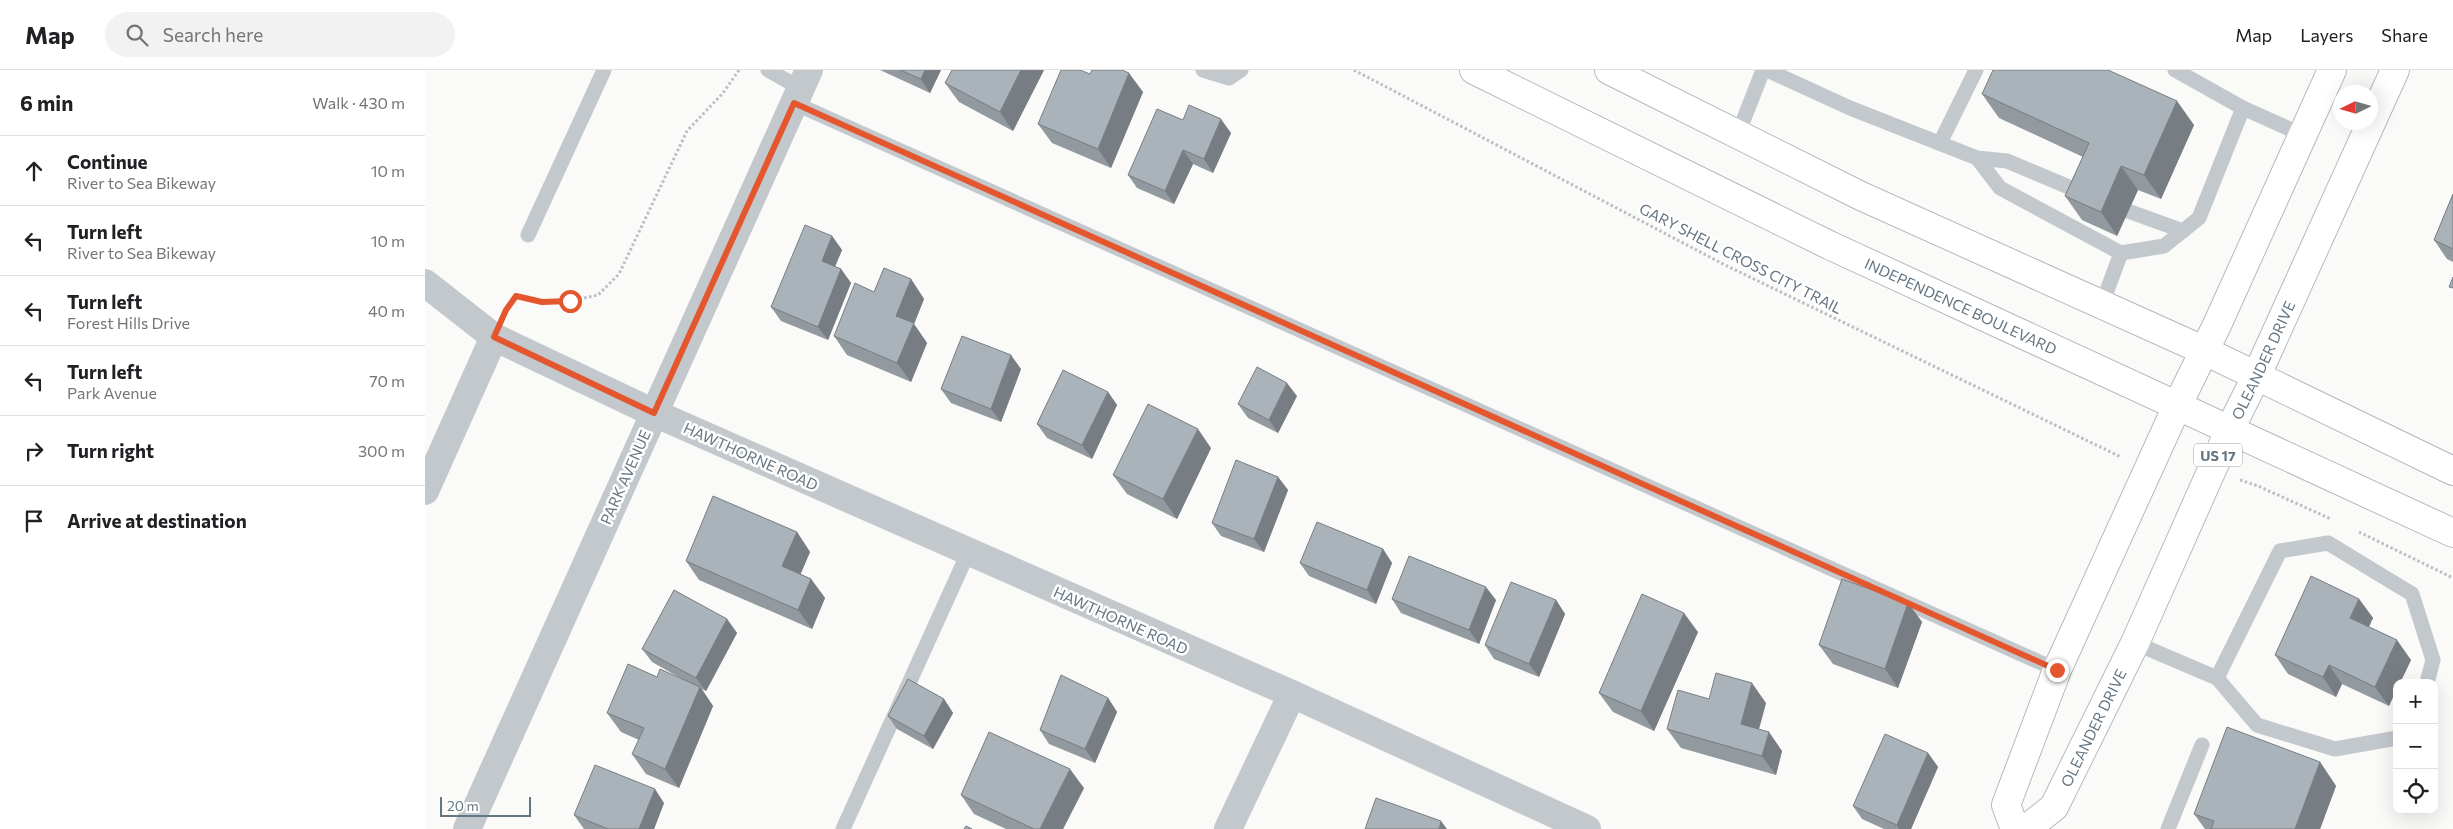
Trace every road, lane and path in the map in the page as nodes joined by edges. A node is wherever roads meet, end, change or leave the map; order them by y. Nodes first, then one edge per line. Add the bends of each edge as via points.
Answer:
1 (604, 70) edge
2 (739, 70) edge
3 (768, 70) edge
4 (1203, 70) edge
5 (1241, 70) edge
6 (1354, 70) edge
7 (1473, 70) edge
8 (1609, 70) edge
9 (1763, 70) edge
10 (1767, 70) edge
11 (1976, 70) edge
12 (2175, 70) edge
13 (2332, 70) edge
14 (2395, 70) edge
15 (801, 87) edge
16 (2243, 108) junction
17 (1737, 134) junction
18 (2303, 135) junction
19 (1940, 143) junction
20 (1977, 158) junction
21 (2093, 196) edge
22 (2128, 211) dead end
23 (2183, 231) junction
24 (528, 235) dead end
25 (2121, 253) junction
26 (425, 283) edge
27 (2102, 304) junction
28 (494, 337) junction
29 (2205, 351) junction
30 (2257, 376) junction
31 (2178, 404) junction
32 (654, 413) junction
33 (2230, 428) junction
34 (2123, 458) dead end
35 (2453, 471) edge
36 (425, 491) edge
37 (2453, 533) edge
38 (968, 553) junction
39 (2135, 643) junction
40 (2057, 670) junction
41 (2217, 678) junction
42 (2428, 679) edge
43 (1292, 694) junction
44 (2393, 739) edge
45 (2202, 746) dead end
46 (467, 829) edge
47 (843, 829) edge
48 (1228, 829) edge
49 (1587, 829) edge
50 (2015, 829) edge
51 (2026, 829) edge
52 (2168, 829) edge

1 - 24 lane
2 - 28 path via 723,93 687,131 619,274 598,295 570,301 542,302 516,296
3 - 15 lane
4 - 5 lane via 1229,78
6 - 34 path, GARY SHELL CROSS CITY TRAIL via 1725,265
7 - 31 main road, INDEPENDENCE BOULEVARD via 1829,245
8 - 17 main road
9 - 17 lane
10 - 19 lane via 1850,108
11 - 19 lane
12 - 16 lane
13 - 18 main road
14 - 30 main road, OLEANDER DRIVE / US 17
15 - 32 street, PARK AVENUE
15 - 40 lane
16 - 18 lane
16 - 23 lane via 2199,218
17 - 27 main road via 1861,196
18 - 29 main road
19 - 20 lane
20 - 21 lane via 2007,161
20 - 25 lane via 2000,188
22 - 23 lane
23 - 25 lane via 2164,246
25 - 27 lane
26 - 28 street, HAWTHORNE ROAD
27 - 29 main road
28 - 32 street, HAWTHORNE ROAD
28 - 36 street
29 - 30 main road
29 - 31 main road
30 - 33 main road, OLEANDER DRIVE / US 17
30 - 35 main road
31 - 33 main road, INDEPENDENCE BOULEVARD
31 - 40 main road
32 - 38 street, HAWTHORNE ROAD
32 - 46 street, PARK AVENUE
33 - 37 main road, INDEPENDENCE BOULEVARD
33 - 39 main road, OLEANDER DRIVE / US 17
38 - 43 street, HAWTHORNE ROAD
38 - 47 lane
39 - 41 lane
39 - 51 main road, OLEANDER DRIVE / US 17 via 2054,807
40 - 50 main road via 2006,805
41 - 42 lane via 2280,551 2328,543 2413,594 2433,660
41 - 44 lane via 2257,725 2335,749
43 - 48 street
43 - 49 street, HAWTHORNE ROAD
45 - 52 lane

